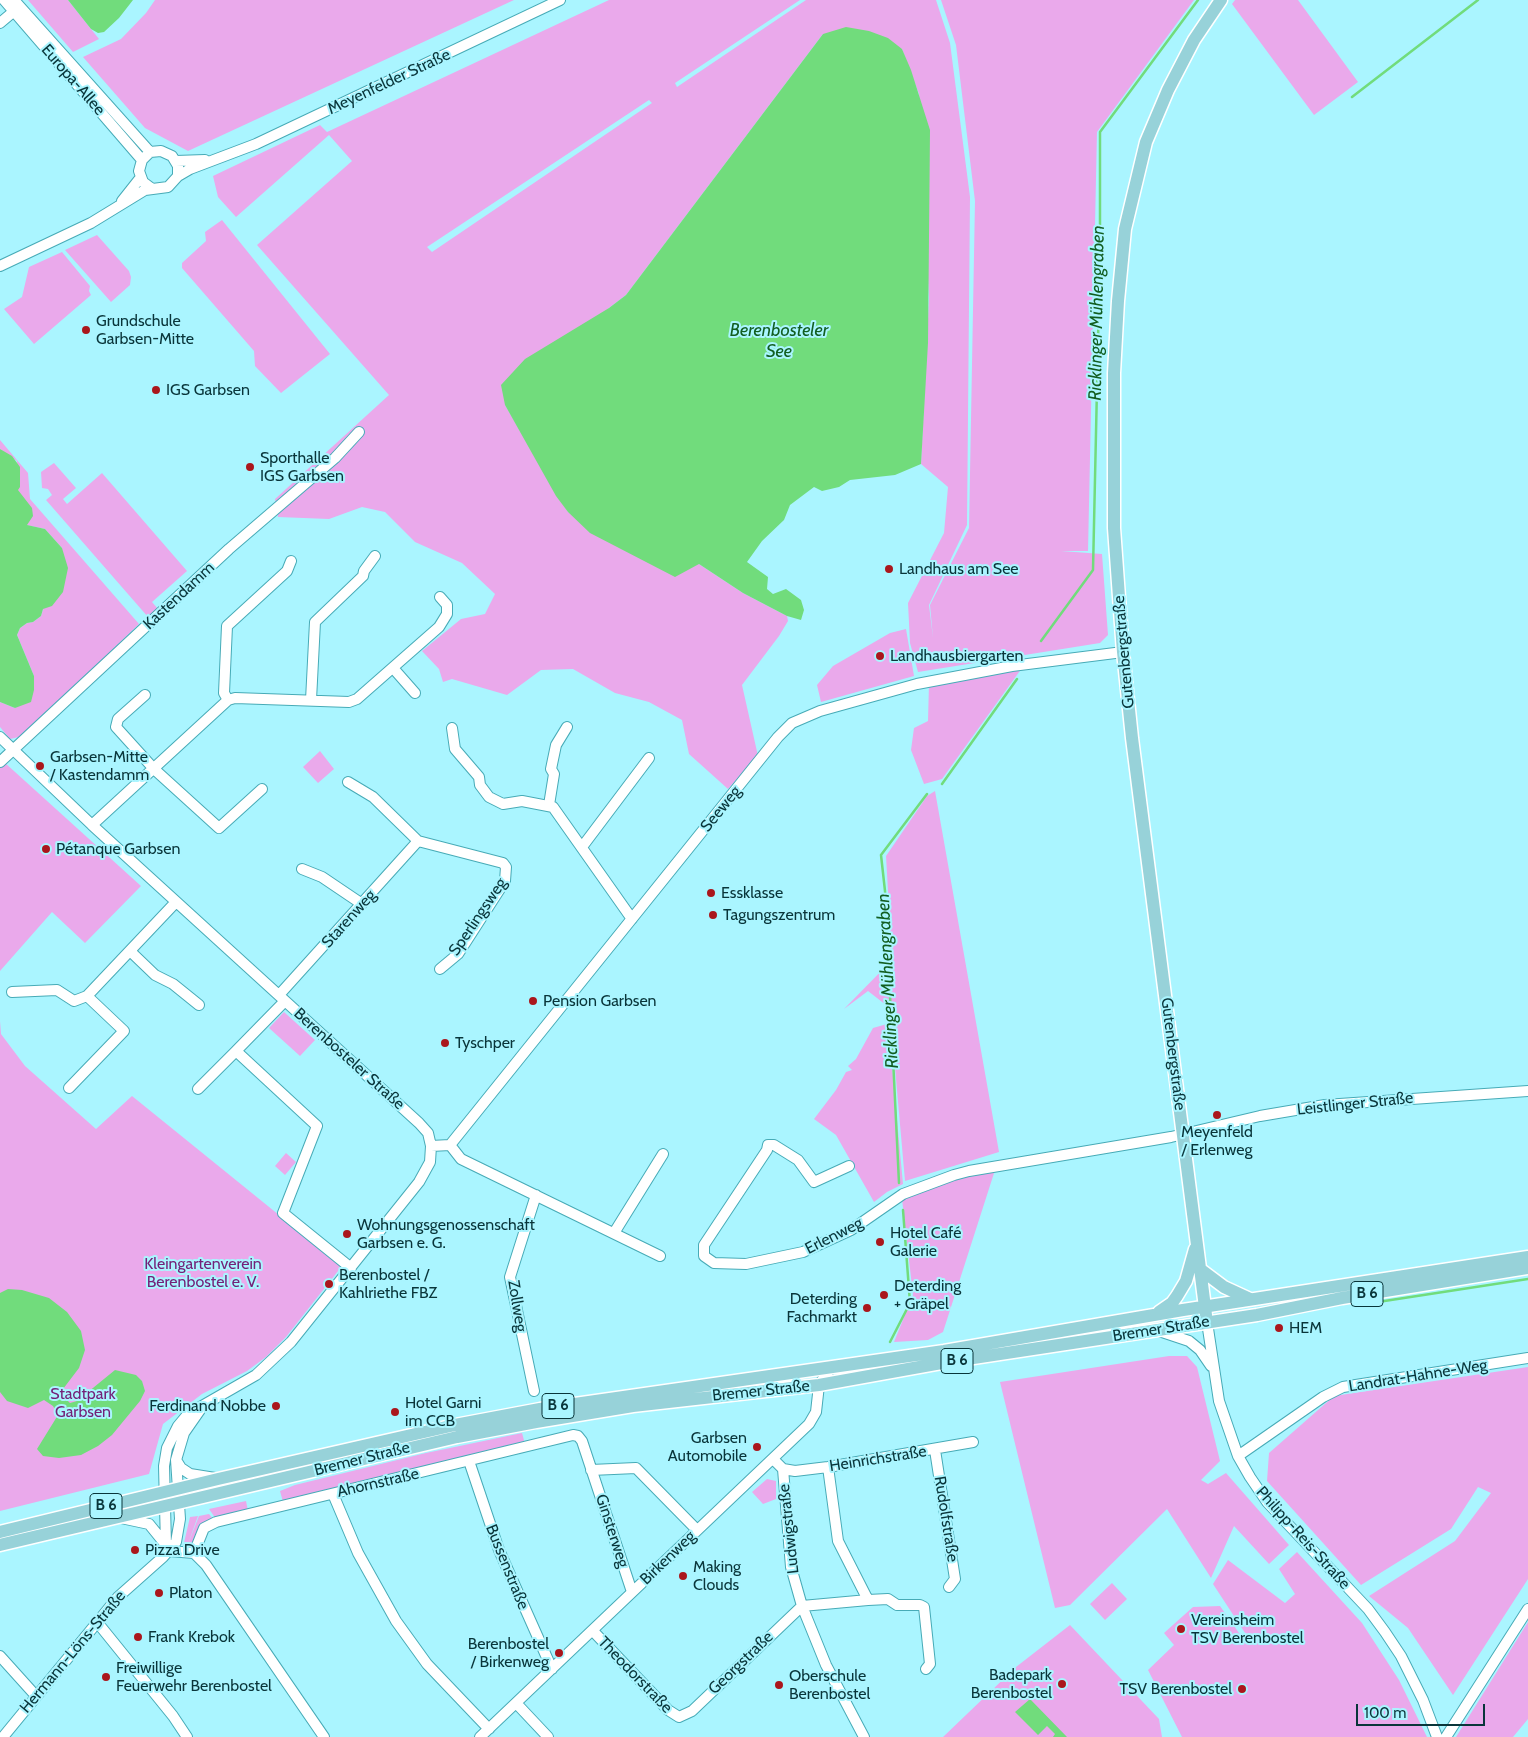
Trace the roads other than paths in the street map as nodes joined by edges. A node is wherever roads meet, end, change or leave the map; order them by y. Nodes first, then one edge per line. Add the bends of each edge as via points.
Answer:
1 (4, 0) edge
2 (560, 0) edge
3 (1221, 0) edge
4 (16, 6) edge
5 (0, 23) edge
6 (150, 152) junction
7 (215, 159) junction
8 (142, 160) junction
9 (176, 161) junction
10 (178, 176) junction
11 (141, 177) junction
12 (151, 188) junction
13 (113, 211) junction
14 (0, 266) edge
15 (359, 432) dead end
16 (375, 556) dead end
17 (291, 561) dead end
18 (440, 597) dead end
19 (1123, 652) junction
20 (393, 668) junction
21 (415, 693) dead end
22 (145, 696) dead end
23 (228, 700) junction
24 (310, 700) junction
25 (566, 727) dead end
26 (452, 728) dead end
27 (0, 737) edge
28 (12, 750) junction
29 (649, 758) dead end
30 (0, 762) edge
31 (154, 769) junction
32 (348, 782) dead end
33 (262, 789) dead end
34 (549, 805) junction
35 (92, 825) junction
36 (418, 841) junction
37 (582, 847) junction
38 (302, 869) dead end
39 (176, 902) junction
40 (362, 904) junction
41 (632, 919) junction
42 (130, 952) junction
43 (440, 969) dead end
44 (12, 992) dead end
45 (87, 996) junction
46 (282, 998) junction
47 (199, 1005) dead end
48 (236, 1051) junction
49 (69, 1088) dead end
50 (198, 1089) dead end
51 (1528, 1091) edge
52 (1184, 1134) junction
53 (450, 1145) junction
54 (431, 1146) junction
55 (662, 1154) dead end
56 (849, 1166) dead end
57 (536, 1195) junction
58 (614, 1233) junction
59 (1197, 1244) junction
60 (660, 1256) dead end
61 (1528, 1257) edge
62 (351, 1268) junction
63 (1528, 1268) edge
64 (1200, 1269) junction
65 (1253, 1300) junction
66 (1204, 1307) junction
67 (1152, 1315) junction
68 (1207, 1322) junction
69 (1157, 1331) junction
70 (1528, 1358) edge
71 (832, 1366) junction
72 (1213, 1368) junction
73 (819, 1385) junction
74 (534, 1391) dead end
75 (204, 1406) junction
76 (578, 1436) joint
77 (973, 1442) dead end
78 (935, 1450) junction
79 (1238, 1456) junction
80 (773, 1459) junction
81 (176, 1460) junction
82 (469, 1461) junction
83 (828, 1467) junction
84 (783, 1469) junction
85 (591, 1470) junction
86 (218, 1479) junction
87 (178, 1488) junction
88 (164, 1492) junction
89 (333, 1494) junction
90 (180, 1504) junction
91 (166, 1506) junction
92 (118, 1517) junction
93 (697, 1530) junction
94 (0, 1532) edge
95 (0, 1545) edge
96 (167, 1548) junction
97 (194, 1553) junction
98 (949, 1586) dead end
99 (632, 1592) junction
100 (868, 1600) junction
101 (802, 1606) junction
102 (1528, 1609) edge
103 (97, 1622) junction
104 (596, 1634) junction
105 (0, 1656) edge
106 (552, 1669) junction
107 (926, 1669) dead end
108 (36, 1696) junction
109 (516, 1703) junction
110 (679, 1717) joint
111 (489, 1729) junction
112 (3, 1737) edge
113 (187, 1737) edge
114 (324, 1737) edge
115 (480, 1737) edge
116 (548, 1737) edge
117 (864, 1737) edge
118 (1437, 1737) edge
119 (1446, 1737) edge

1 - 4 street, Europa-Allee
2 - 7 street, Meyenfelder Straße via 256,144
3 - 19 main road, Gutenbergstraße via 1194,40 1146,142 1125,229 1114,374 1114,528
4 - 5 street
4 - 6 street, Europa-Allee
4 - 8 street, Europa-Allee
6 - 8 street
6 - 9 street, Meyenfelder Straße via 167,152
7 - 9 street, Meyenfelder Straße
7 - 10 street, Meyenfelder Straße
8 - 11 street
9 - 10 street
10 - 12 street, Meyenfelder Straße via 168,187
11 - 12 street
11 - 13 street, Meyenfelder Straße
12 - 13 street, Meyenfelder Straße
13 - 14 street, Meyenfelder Straße
15 - 28 street, Kastendamm via 335,458 229,549
16 - 24 street via 363,576 315,622
17 - 23 street via 287,571 227,626 224,694
18 - 20 street via 447,605 447,614 439,627
19 - 41 street, Seeweg via 1012,666 917,684 792,723
19 - 52 main road, Gutenbergstraße
20 - 21 street
20 - 24 street via 353,701
22 - 31 street via 116,724
23 - 24 street
23 - 31 street
25 - 34 street via 556,745
26 - 34 street via 455,749 479,777 480,785 489,797 503,804 522,801
27 - 28 street, Berenbosteler Straße
28 - 30 street, Kastendamm
28 - 35 street, Berenbosteler Straße
29 - 37 street
31 - 33 street via 219,828
31 - 35 street
32 - 36 street, Sperlingsweg via 373,797
34 - 37 street via 558,812
35 - 39 street, Berenbosteler Straße
36 - 40 street, Starenweg
36 - 43 street, Sperlingsweg via 503,863 507,873 458,954
37 - 41 street
38 - 40 street via 322,876
39 - 42 street
39 - 46 street, Berenbosteler Straße
40 - 46 street, Starenweg
41 - 53 street, Seeweg
42 - 45 street
42 - 47 street via 155,975
44 - 45 street via 57,990 74,1001
45 - 49 street via 124,1031
46 - 48 street, Starenweg
46 - 54 street, Berenbosteler Straße via 424,1128
48 - 50 street, Starenweg
48 - 62 street via 317,1126 283,1213
51 - 52 street, Leistlinger Straße via 1324,1105
52 - 56 street, Erlenweg via 954,1174 903,1194 843,1234 789,1256 735,1264 714,1263 704,1256 704,1245 768,1145 774,1145 798,1160 814,1182
52 - 59 main road, Gutenbergstraße
53 - 54 street
53 - 57 street via 461,1158
54 - 62 street via 430,1162 420,1182
55 - 58 street
57 - 58 street
57 - 74 street, Zollweg via 510,1277
58 - 60 street
59 - 64 main road, Gutenbergstraße
59 - 67 main road via 1178,1296
61 - 65 main road, Bremer Straße / B 6
62 - 75 street via 273,1362
63 - 68 main road, Bremer Straße / B 6
64 - 65 main road via 1224,1288
64 - 66 main road, Gutenbergstraße
65 - 66 main road, Bremer Straße / B 6
66 - 67 main road, Bremer Straße / B 6
66 - 68 main road, Gutenbergstraße
67 - 71 main road, Bremer Straße / B 6 via 944,1351
68 - 69 main road, Bremer Straße / B 6
68 - 72 street, Philipp-Reis-Straße
69 - 72 street via 1189,1341
69 - 73 main road, Bremer Straße / B 6 via 947,1362
70 - 79 street, Landrat-Hahne-Weg via 1343,1387 1323,1397
71 - 73 street, Birkenweg
71 - 86 main road, Bremer Straße / B 6 via 540,1409
72 - 79 street, Philipp-Reis-Straße via 1219,1401
73 - 80 street, Birkenweg via 814,1418
73 - 90 main road, Bremer Straße / B 6 via 643,1405 456,1437
75 - 81 street via 184,1433
75 - 88 street via 183,1419 167,1448
76 - 82 street, Ahornstraße
76 - 85 street, Ginsterweg
77 - 78 street, Heinrichstraße
78 - 83 street, Heinrichstraße
78 - 98 street, Rudolfstraße via 955,1580
79 - 118 street, Philipp-Reis-Straße via 1267,1502 1368,1609 1385,1632 1423,1700
80 - 84 street, Ludwigstraße
80 - 93 street, Birkenweg
81 - 86 street via 190,1474
81 - 87 street
82 - 89 street, Ahornstraße
82 - 106 street, Bussenstraße via 502,1557
83 - 84 street, Heinrichstraße via 795,1471
83 - 100 street via 838,1541
84 - 101 street, Ludwigstraße via 791,1567
85 - 93 street, Ginsterweg via 636,1468
85 - 99 street, Ginsterweg
86 - 87 main road, Bremer Straße / B 6
87 - 88 main road, Bremer Straße / B 6
87 - 90 street
88 - 91 street
88 - 94 main road, Bremer Straße / B 6
89 - 97 street, Ahornstraße via 211,1524 202,1531
89 - 111 street via 358,1553 396,1621 427,1664
90 - 91 main road, Bremer Straße / B 6
90 - 96 street, Hermann-Löns-Straße via 176,1542
91 - 92 main road, Bremer Straße / B 6
91 - 96 street
92 - 95 main road, Bremer Straße / B 6
92 - 96 street via 150,1524
93 - 99 street, Birkenweg
96 - 97 street
96 - 103 street, Hermann-Löns-Straße
97 - 114 street via 212,1572
99 - 104 street, Birkenweg
100 - 101 street
100 - 107 street via 888,1599 897,1605 924,1607 930,1664
101 - 110 street, Georgstraße via 692,1711
101 - 117 street, Ludwigstraße via 826,1666
102 - 119 street
103 - 108 street, Hermann-Löns-Straße
103 - 113 street
104 - 106 street, Birkenweg
104 - 110 street, Theodorstraße via 668,1710
105 - 108 street
106 - 109 street, Birkenweg
108 - 112 street, Hermann-Löns-Straße
109 - 111 street, Birkenweg
109 - 116 street
111 - 115 street, Birkenweg

